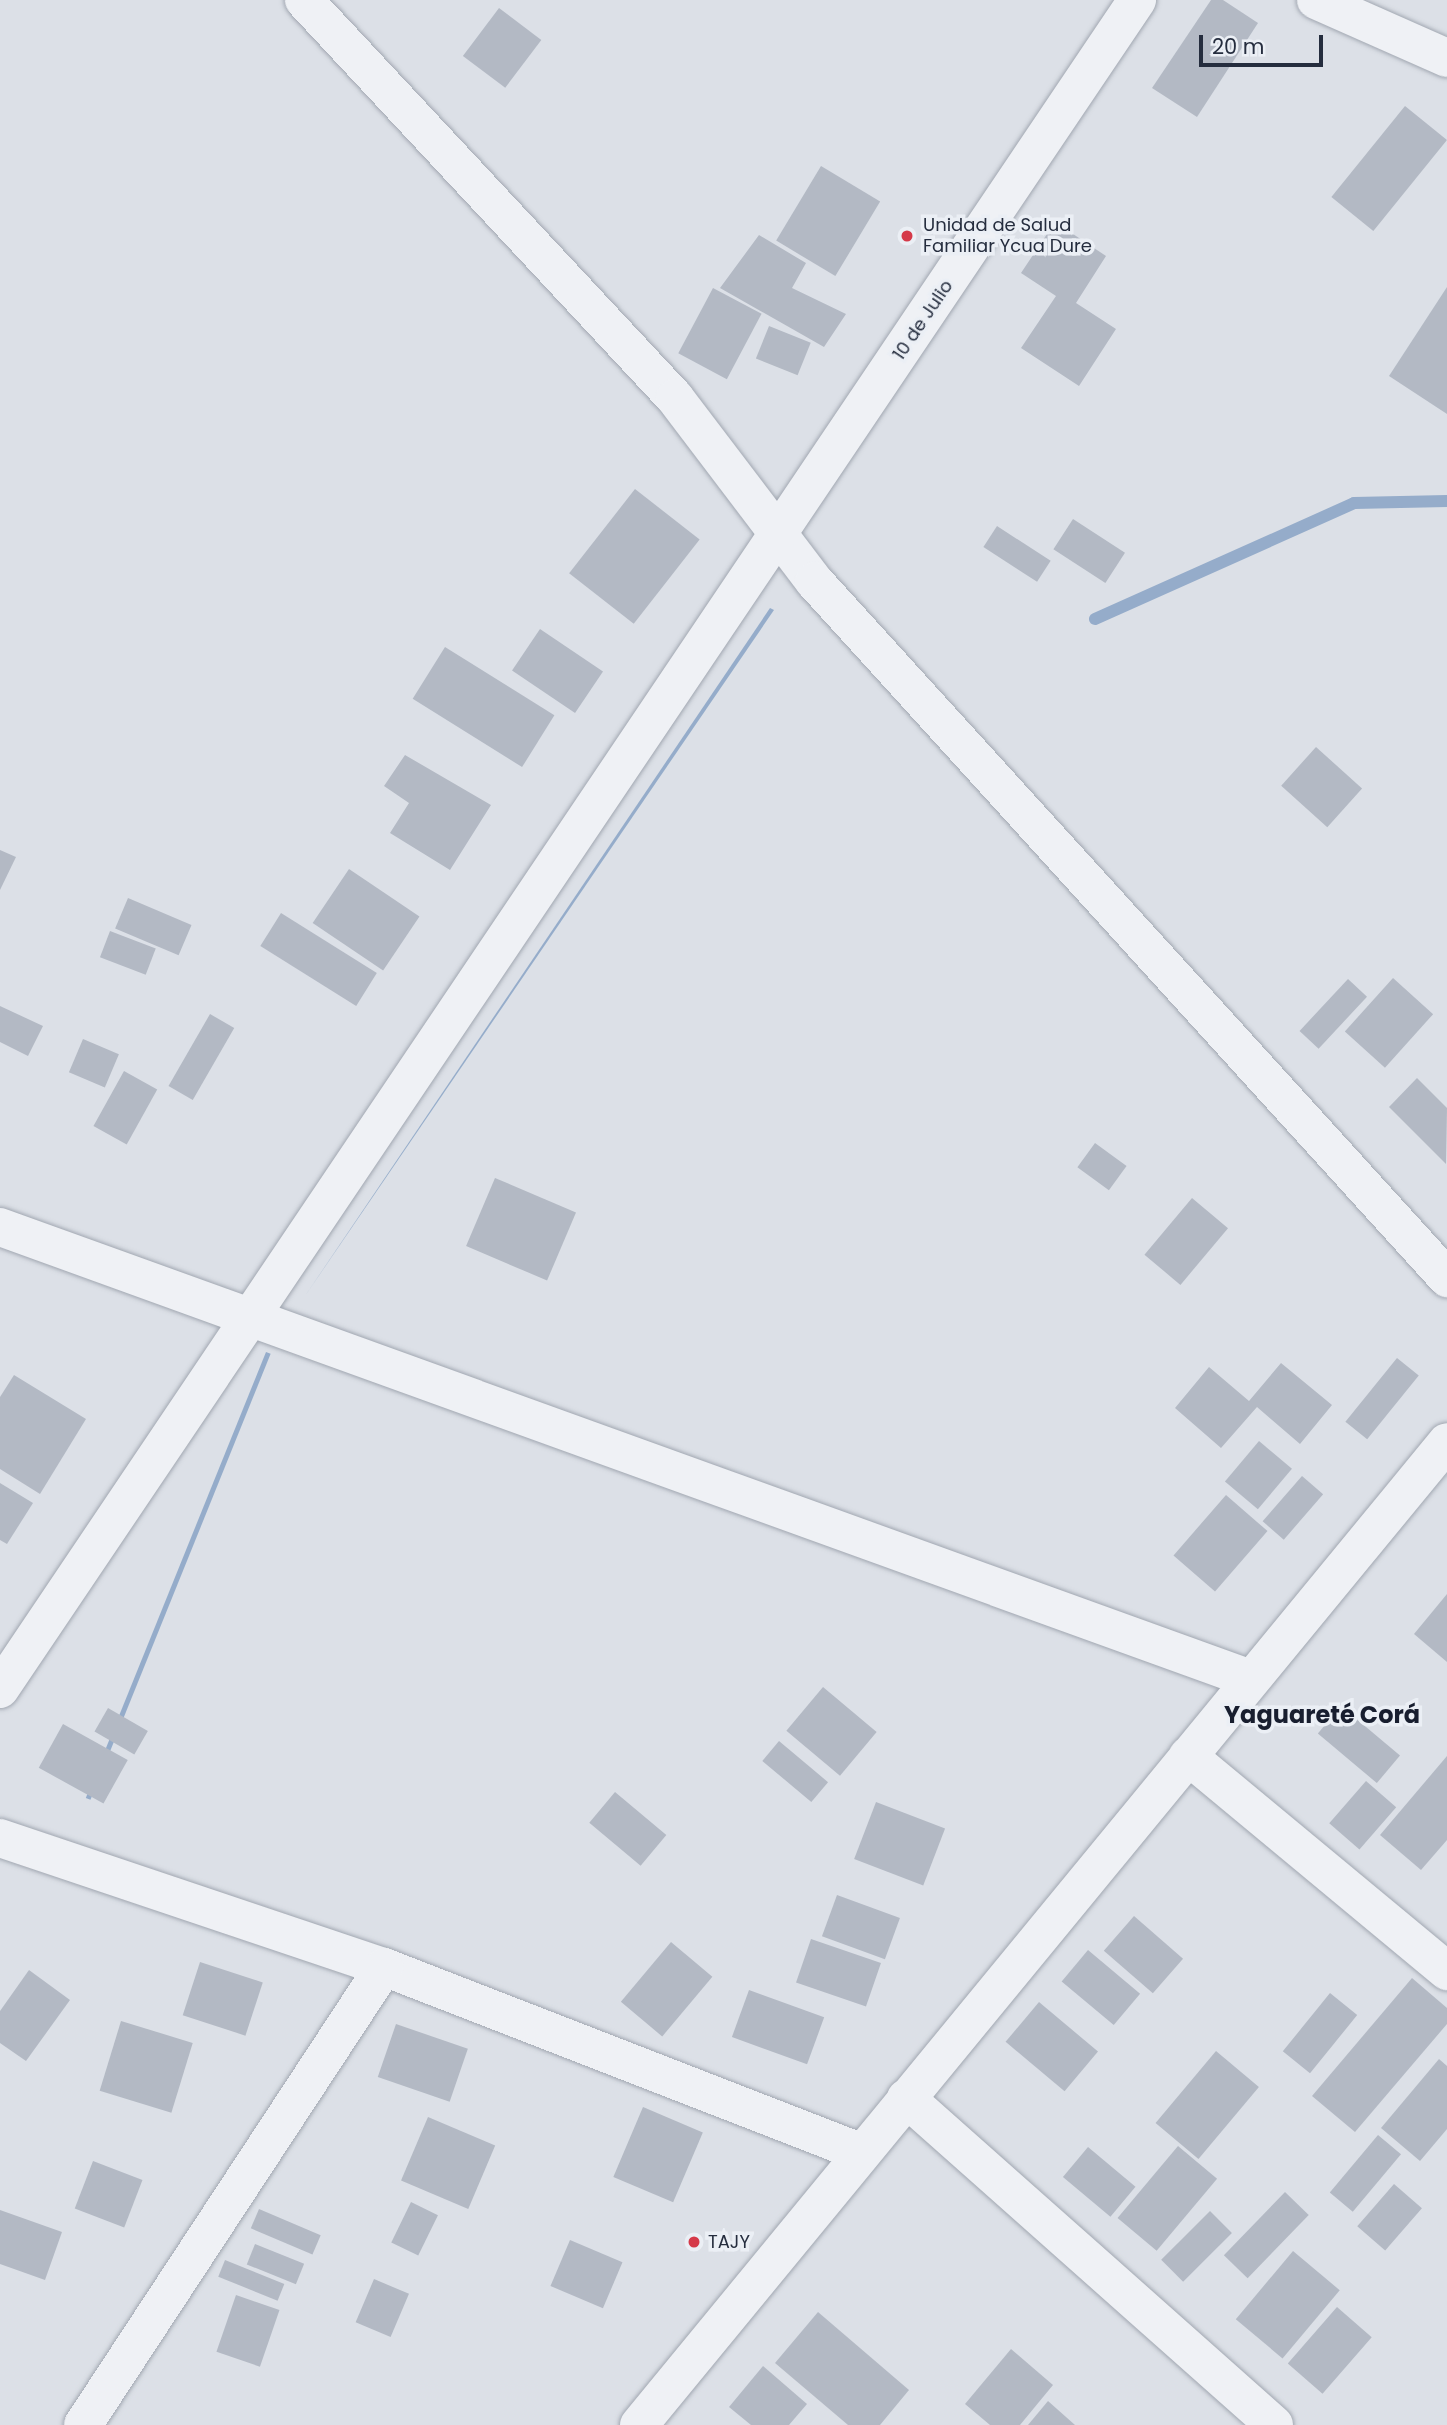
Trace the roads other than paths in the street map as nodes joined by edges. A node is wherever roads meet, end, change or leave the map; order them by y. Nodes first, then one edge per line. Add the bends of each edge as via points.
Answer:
1 (304, 0) edge
2 (1137, 0) edge
3 (1316, 0) edge
4 (1447, 58) edge
5 (781, 534) junction
6 (0, 1227) edge
7 (1447, 1278) edge
8 (253, 1315) junction
9 (1447, 1442) edge
10 (1251, 1679) junction
11 (0, 1689) edge
12 (1188, 1756) junction
13 (0, 1838) edge
14 (384, 1966) junction
15 (1447, 1971) edge
16 (905, 2098) junction
17 (860, 2152) junction
18 (83, 2425) edge
19 (639, 2425) edge
20 (1274, 2425) edge

1 - 5 street via 675,398
2 - 5 street, 10 de Julio
3 - 4 street
5 - 7 street via 814,581
5 - 8 street, 10 de Julio
6 - 8 street
8 - 10 street
8 - 11 street, 10 de Julio
9 - 10 street
10 - 12 street
12 - 15 street
12 - 16 street
13 - 14 street
14 - 17 street
14 - 18 street
16 - 17 street
16 - 20 street
17 - 19 street

